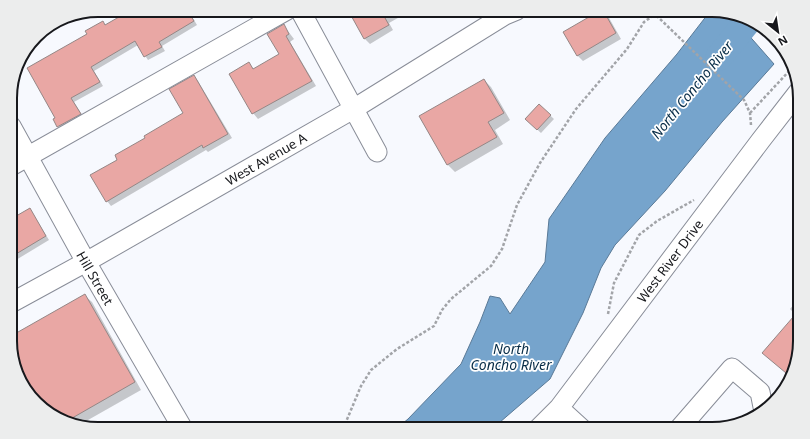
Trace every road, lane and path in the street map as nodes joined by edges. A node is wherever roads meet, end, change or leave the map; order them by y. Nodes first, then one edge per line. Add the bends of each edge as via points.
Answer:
1 (275, 17) edge
2 (304, 17) edge
3 (501, 17) edge
4 (650, 17) edge
5 (658, 17) edge
6 (788, 72) edge
7 (793, 100) edge
8 (355, 108) junction
9 (750, 113) junction
10 (751, 128) dead end
11 (17, 137) edge
12 (378, 152) dead end
13 (28, 157) junction
14 (17, 163) edge
15 (696, 199) dead end
16 (86, 262) junction
17 (17, 300) edge
18 (607, 317) dead end
19 (761, 405) edge
20 (559, 408) junction
21 (179, 422) edge
22 (346, 422) edge
23 (545, 422) edge
24 (574, 422) edge
25 (685, 422) edge

1 - 13 street
2 - 8 street
3 - 8 street, West Avenue A
4 - 22 path via 576,109 540,163 517,206 502,249 491,266 451,299 434,326 397,349 371,370 361,386
5 - 9 path via 744,100
6 - 9 path
7 - 20 street, West River Drive
8 - 12 street
8 - 16 street, West Avenue A
9 - 10 path
11 - 13 street, Hill Street
13 - 14 street
13 - 16 street, Hill Street
15 - 18 path via 657,221 639,236 614,284
16 - 17 street, West Avenue A
16 - 21 street, Hill Street
19 - 25 street via 760,392 732,368
20 - 23 street, West River Drive
20 - 24 street

